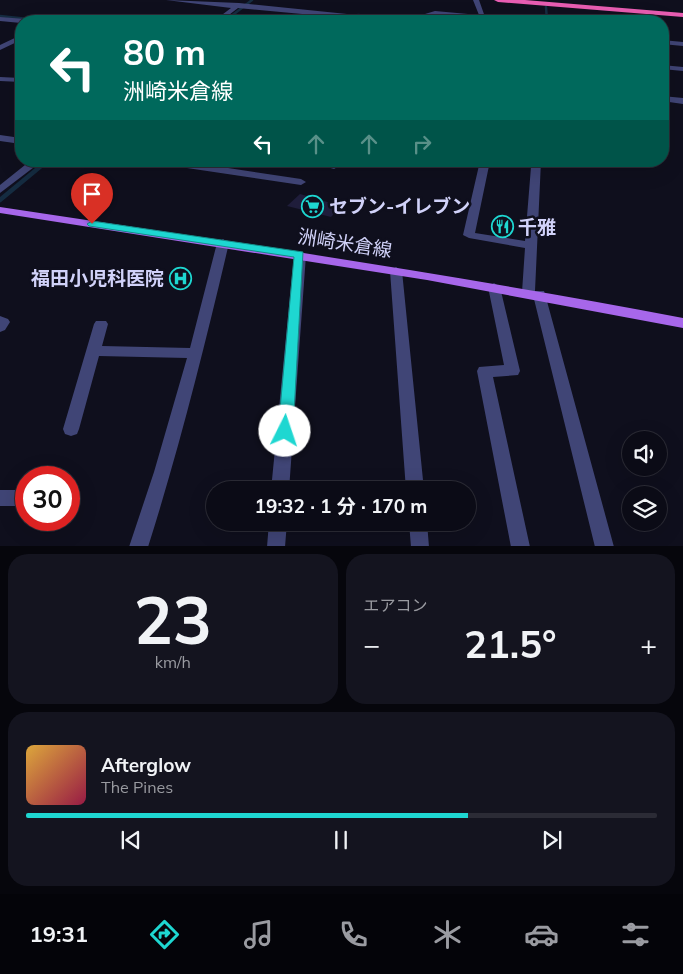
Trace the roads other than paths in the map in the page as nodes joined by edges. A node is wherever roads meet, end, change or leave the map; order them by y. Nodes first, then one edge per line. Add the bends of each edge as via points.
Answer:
1 (169, 0) edge
2 (476, 0) edge
3 (498, 0) edge
4 (537, 0) edge
5 (579, 0) edge
6 (242, 5) edge
7 (683, 12) edge
8 (226, 15) edge
9 (338, 15) edge
10 (427, 15) edge
11 (456, 15) edge
12 (483, 15) edge
13 (0, 19) edge
14 (15, 20) edge
15 (15, 40) edge
16 (669, 43) edge
17 (683, 44) edge
18 (0, 48) edge
19 (669, 68) edge
20 (683, 69) edge
21 (0, 79) edge
22 (15, 80) edge
23 (669, 99) edge
24 (683, 101) edge
25 (0, 138) edge
26 (15, 140) edge
27 (29, 167) edge
28 (200, 167) edge
29 (484, 167) edge
30 (536, 167) edge
31 (301, 182) dead end
32 (0, 190) edge
33 (0, 210) edge
34 (223, 243) junction
35 (531, 245) junction
36 (300, 255) junction
37 (396, 271) junction
38 (494, 287) junction
39 (534, 293) junction
40 (0, 321) edge
41 (683, 322) edge
42 (101, 324) dead end
43 (0, 327) edge
44 (94, 351) junction
45 (196, 353) junction
46 (71, 429) dead end
47 (281, 481) edge
48 (414, 481) edge
49 (0, 498) edge
50 (15, 498) edge
51 (277, 531) edge
52 (419, 531) edge
53 (138, 546) edge
54 (276, 546) edge
55 (420, 546) edge
56 (521, 546) edge
57 (605, 546) edge

1 - 6 street
2 - 12 street
3 - 7 highway
4 - 7 highway
5 - 7 highway
6 - 8 street
6 - 9 street
10 - 11 street
13 - 14 street
15 - 18 street
16 - 17 street
19 - 20 street
21 - 22 street
23 - 24 street
25 - 26 street
27 - 32 street
28 - 31 street
29 - 35 street via 469,235
30 - 35 street
33 - 34 main road, 洲崎米倉線
34 - 36 main road, 洲崎米倉線
34 - 45 street
35 - 39 street
36 - 37 main road, 洲崎米倉線
36 - 47 street
37 - 38 main road, 洲崎米倉線
37 - 48 street
38 - 39 main road, 洲崎米倉線
38 - 56 street via 513,371 484,371
39 - 41 main road, 洲崎米倉線
39 - 57 street
40 - 43 street via 3,322
42 - 44 street
44 - 45 street
44 - 46 street
45 - 53 street via 164,470
49 - 50 street
51 - 54 street
52 - 55 street

